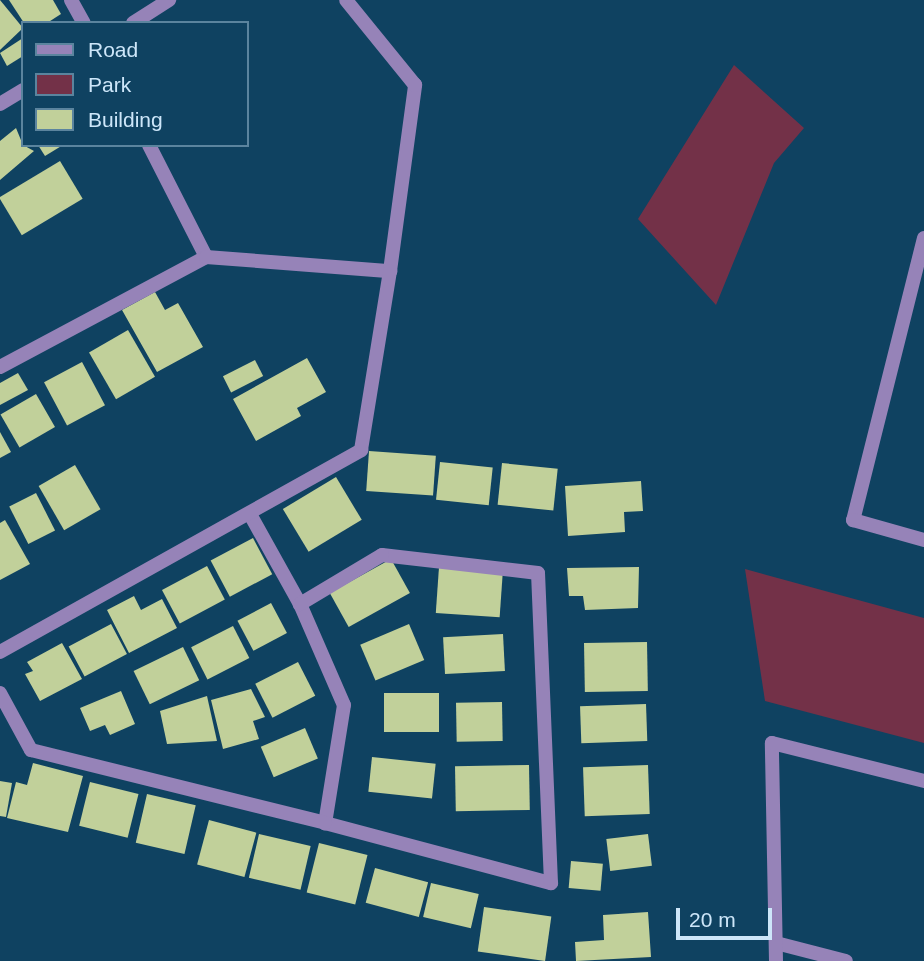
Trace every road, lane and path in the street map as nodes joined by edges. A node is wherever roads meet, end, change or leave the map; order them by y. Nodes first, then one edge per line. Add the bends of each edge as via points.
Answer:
1 (71, 0) edge
2 (169, 0) edge
3 (346, 0) edge
4 (83, 21) edge
5 (136, 21) edge
6 (21, 91) edge
7 (0, 104) edge
8 (150, 147) edge
9 (924, 239) edge
10 (206, 257) junction
11 (390, 271) junction
12 (918, 288) edge
13 (0, 367) edge
14 (251, 516) junction
15 (924, 540) edge
16 (300, 604) junction
17 (0, 652) edge
18 (0, 693) edge
19 (924, 781) edge
20 (325, 823) junction
21 (776, 943) junction
22 (776, 961) edge
23 (846, 961) edge

1 - 4 street
2 - 5 street
3 - 11 street via 415,85
6 - 7 street
8 - 10 street
9 - 12 street
10 - 11 street
10 - 13 street
11 - 14 street via 361,450
12 - 15 street via 853,520
14 - 16 street
14 - 17 street
16 - 20 street via 344,705
16 - 20 street via 382,555 538,573 551,883
18 - 20 street via 31,750
19 - 21 street via 772,743
21 - 22 street
21 - 23 street

